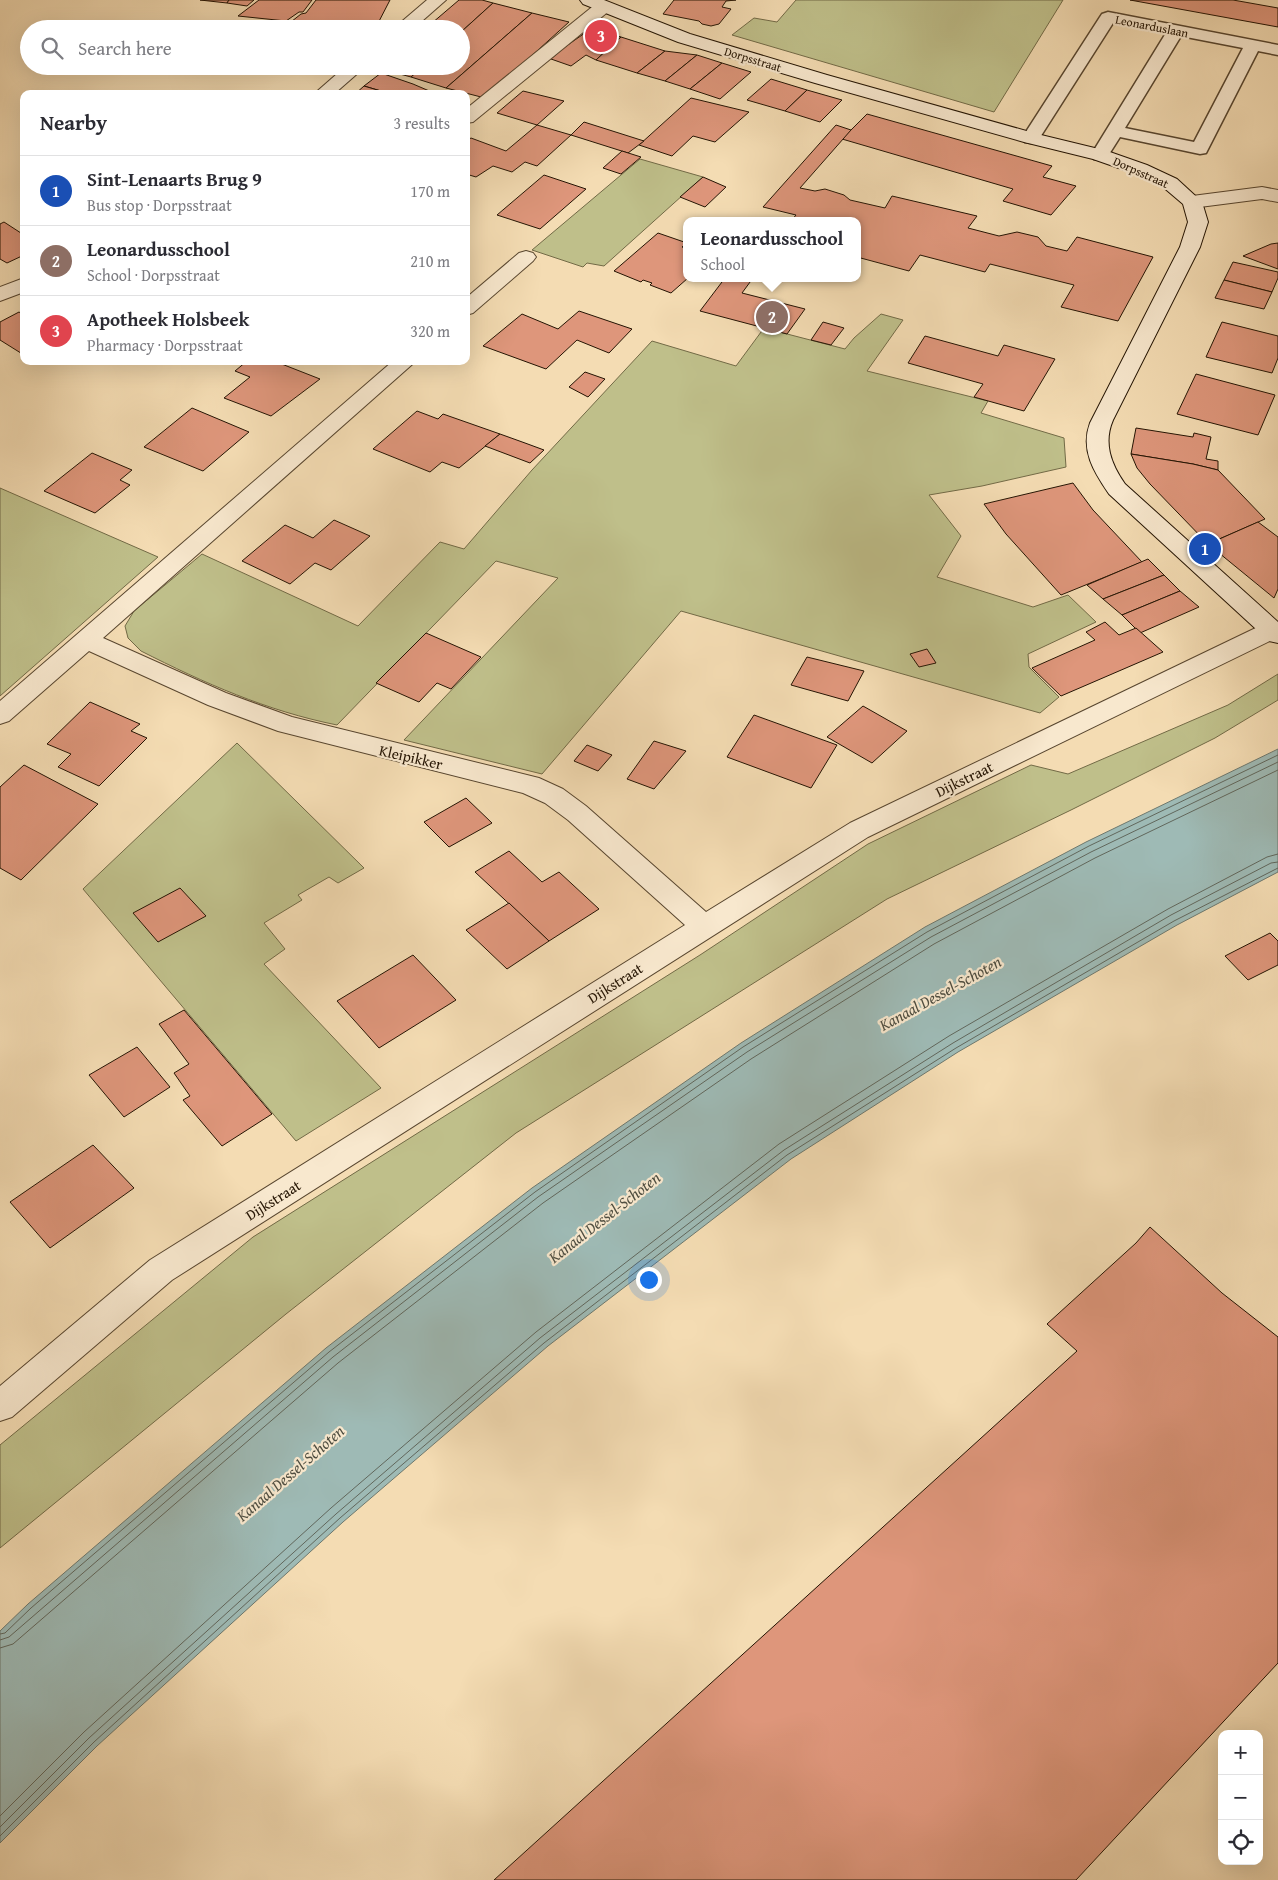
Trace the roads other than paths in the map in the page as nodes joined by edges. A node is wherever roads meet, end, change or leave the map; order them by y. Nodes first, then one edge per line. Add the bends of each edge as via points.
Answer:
1 (437, 0) edge
2 (596, 3) edge
3 (413, 20) edge
4 (1176, 31) junction
5 (1253, 45) junction
6 (1278, 50) edge
7 (346, 75) edge
8 (328, 90) edge
9 (470, 114) edge
10 (1115, 130) junction
11 (1030, 138) junction
12 (1100, 154) junction
13 (1278, 196) edge
14 (1192, 202) junction
15 (526, 257) dead end
16 (20, 286) edge
17 (0, 295) edge
18 (470, 306) edge
19 (401, 365) edge
20 (1275, 633) edge
21 (86, 640) junction
22 (0, 715) edge
23 (704, 926) junction
24 (0, 1406) edge

1 - 3 street
2 - 9 street, Dorpsstraat
2 - 11 street, Dorpsstraat via 684,38
4 - 5 lane, Leonarduslaan
4 - 10 lane
4 - 11 lane, Leonarduslaan via 1108,17
5 - 6 lane, Leonarduslaan
5 - 10 lane via 1200,149
7 - 8 street
10 - 12 lane
11 - 12 street, Dorpsstraat
12 - 14 street, Dorpsstraat via 1170,183
13 - 14 street via 1262,193
14 - 20 street via 1198,222 1190,247 1107,409 1097,432 1098,454 1117,489
15 - 18 street
16 - 17 street
19 - 21 street
20 - 23 street, Dijkstraat via 859,830
21 - 22 street
21 - 23 street, Kleipikker via 217,699 287,725 530,785 554,796 578,813
23 - 24 street, Dijkstraat via 161,1270

